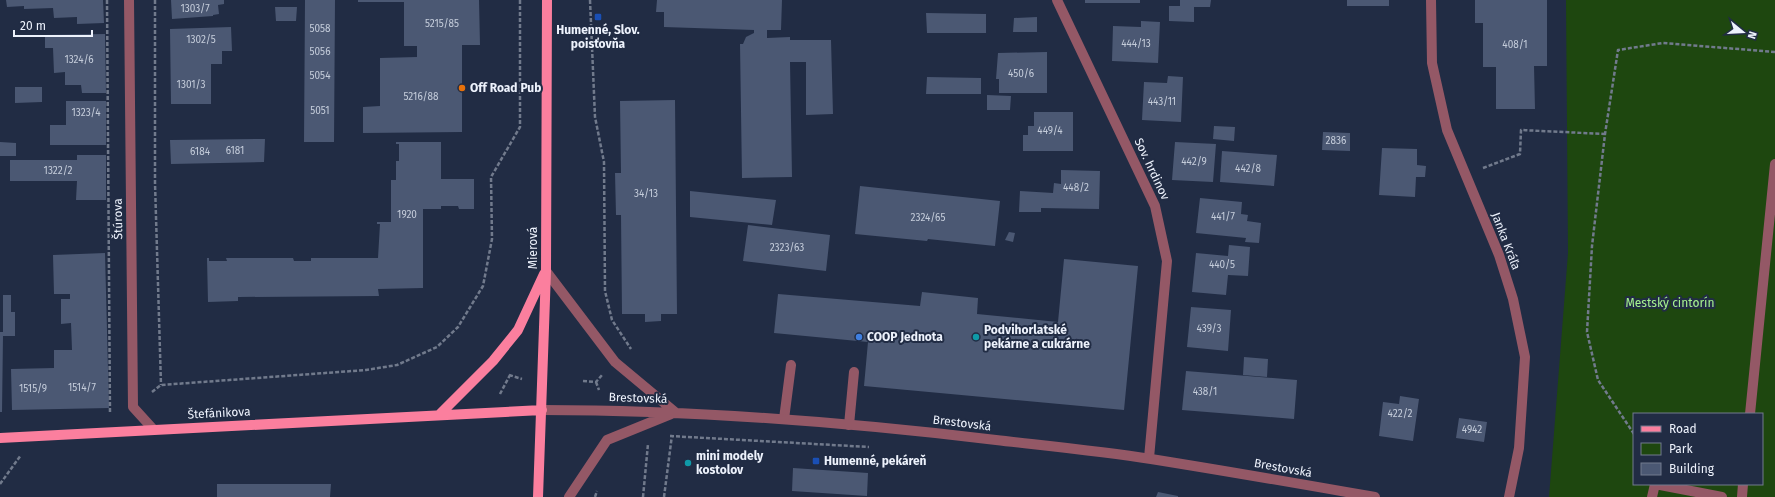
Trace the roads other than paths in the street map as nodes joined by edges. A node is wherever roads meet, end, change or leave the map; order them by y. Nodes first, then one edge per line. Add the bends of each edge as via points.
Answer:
1 (129, 0) edge
2 (548, 0) edge
3 (1057, 0) edge
4 (1431, 0) edge
5 (1775, 164) edge
6 (546, 271) junction
7 (792, 365) dead end
8 (854, 372) dead end
9 (542, 410) junction
10 (675, 412) junction
11 (1750, 413) edge
12 (439, 415) junction
13 (784, 419) junction
14 (849, 425) junction
15 (153, 429) junction
16 (0, 438) edge
17 (1149, 458) junction
18 (1655, 485) edge
19 (1660, 485) edge
20 (1743, 485) edge
21 (538, 497) edge
22 (569, 497) edge
23 (1375, 497) edge
24 (1509, 497) edge
25 (1652, 497) edge
26 (1722, 497) edge
27 (1742, 497) edge

1 - 15 street, Štúrova via 133,407
2 - 6 main road, Mierová
3 - 17 street, Sov. hrdinov via 1156,206 1168,260
4 - 24 street, Janka Kráľa via 1432,63 1447,130 1499,255 1513,299 1526,357 1519,448
5 - 11 street
6 - 9 main road, Mierová
6 - 10 street via 615,362
6 - 12 main road via 518,330 493,361
7 - 13 street
8 - 14 street
9 - 10 street, Brestovská
9 - 12 main road, Štefánikova
9 - 21 main road, Mierová
10 - 13 street, Brestovská
10 - 22 street via 607,440
12 - 15 main road, Štefánikova
13 - 14 street, Brestovská
14 - 17 street, Brestovská
15 - 16 main road, Štefánikova
17 - 23 street, Brestovská
18 - 25 street
19 - 26 street
20 - 27 street

